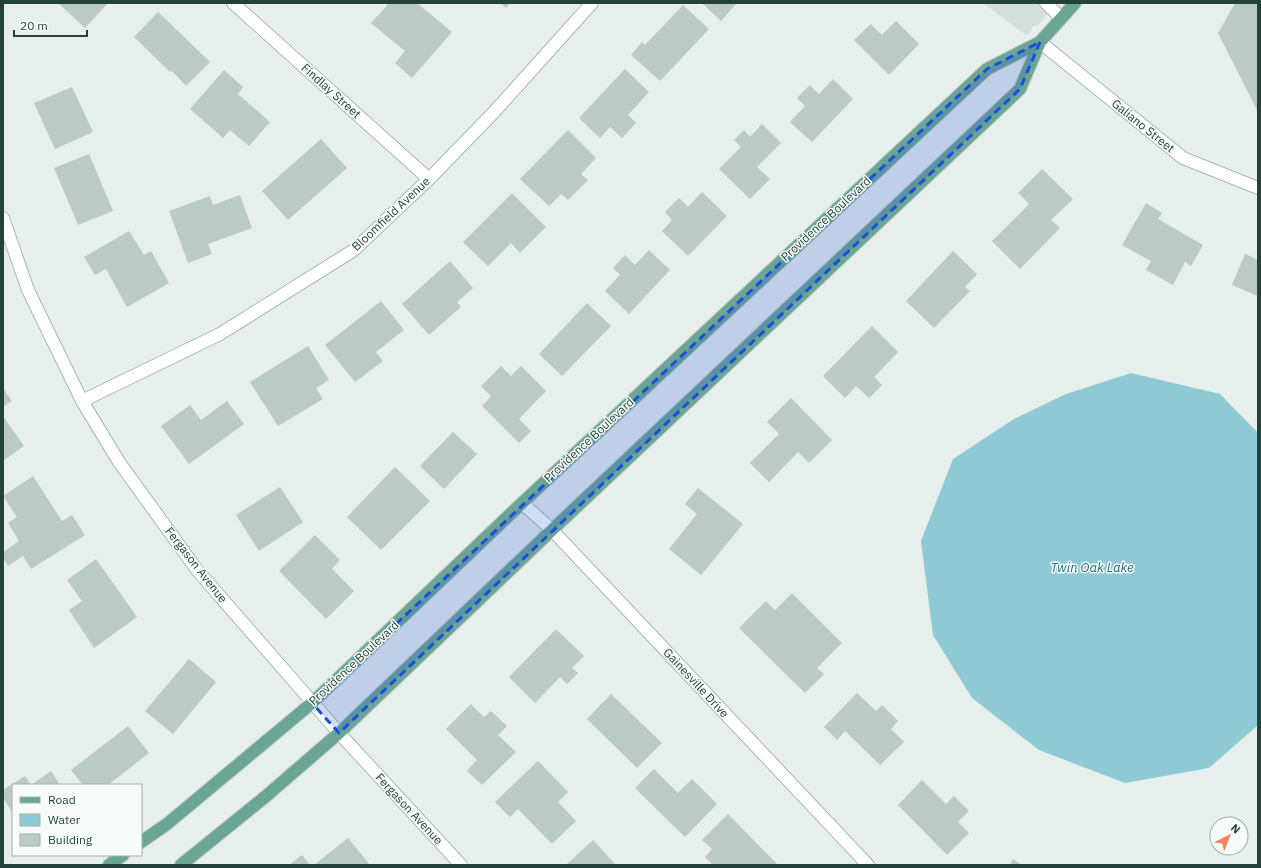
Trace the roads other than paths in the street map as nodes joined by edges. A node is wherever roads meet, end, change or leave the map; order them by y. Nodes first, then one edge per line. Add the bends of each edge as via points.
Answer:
1 (233, 3) edge
2 (592, 3) edge
3 (1046, 3) edge
4 (1075, 3) edge
5 (1062, 18) junction
6 (1040, 42) junction
7 (429, 179) junction
8 (1258, 188) edge
9 (3, 218) edge
10 (82, 401) junction
11 (522, 503) junction
12 (552, 530) junction
13 (312, 703) junction
14 (339, 734) junction
15 (142, 841) edge
16 (122, 856) edge
17 (109, 865) edge
18 (181, 865) edge
19 (461, 865) edge
20 (868, 865) edge

1 - 7 street, Findlay Street
2 - 7 street, Bloomfield Avenue via 496,111
3 - 5 street
4 - 5 main road, Providence Boulevard
5 - 6 main road, Providence Boulevard
6 - 8 street, Galiano Street via 1183,158
6 - 11 main road, Providence Boulevard via 987,69
6 - 12 main road, Providence Boulevard via 1020,89
7 - 10 street, Bloomfield Avenue via 354,250 220,334
9 - 10 street, Fergason Avenue via 28,290
10 - 13 street, Fergason Avenue via 119,462 197,570
11 - 12 street, Gainesville Drive
11 - 13 main road, Providence Boulevard
12 - 14 main road, Providence Boulevard
12 - 20 street, Gainesville Drive
13 - 14 street, Fergason Avenue
13 - 15 main road, Providence Boulevard
14 - 18 main road, Providence Boulevard
14 - 19 street, Fergason Avenue
16 - 17 main road

